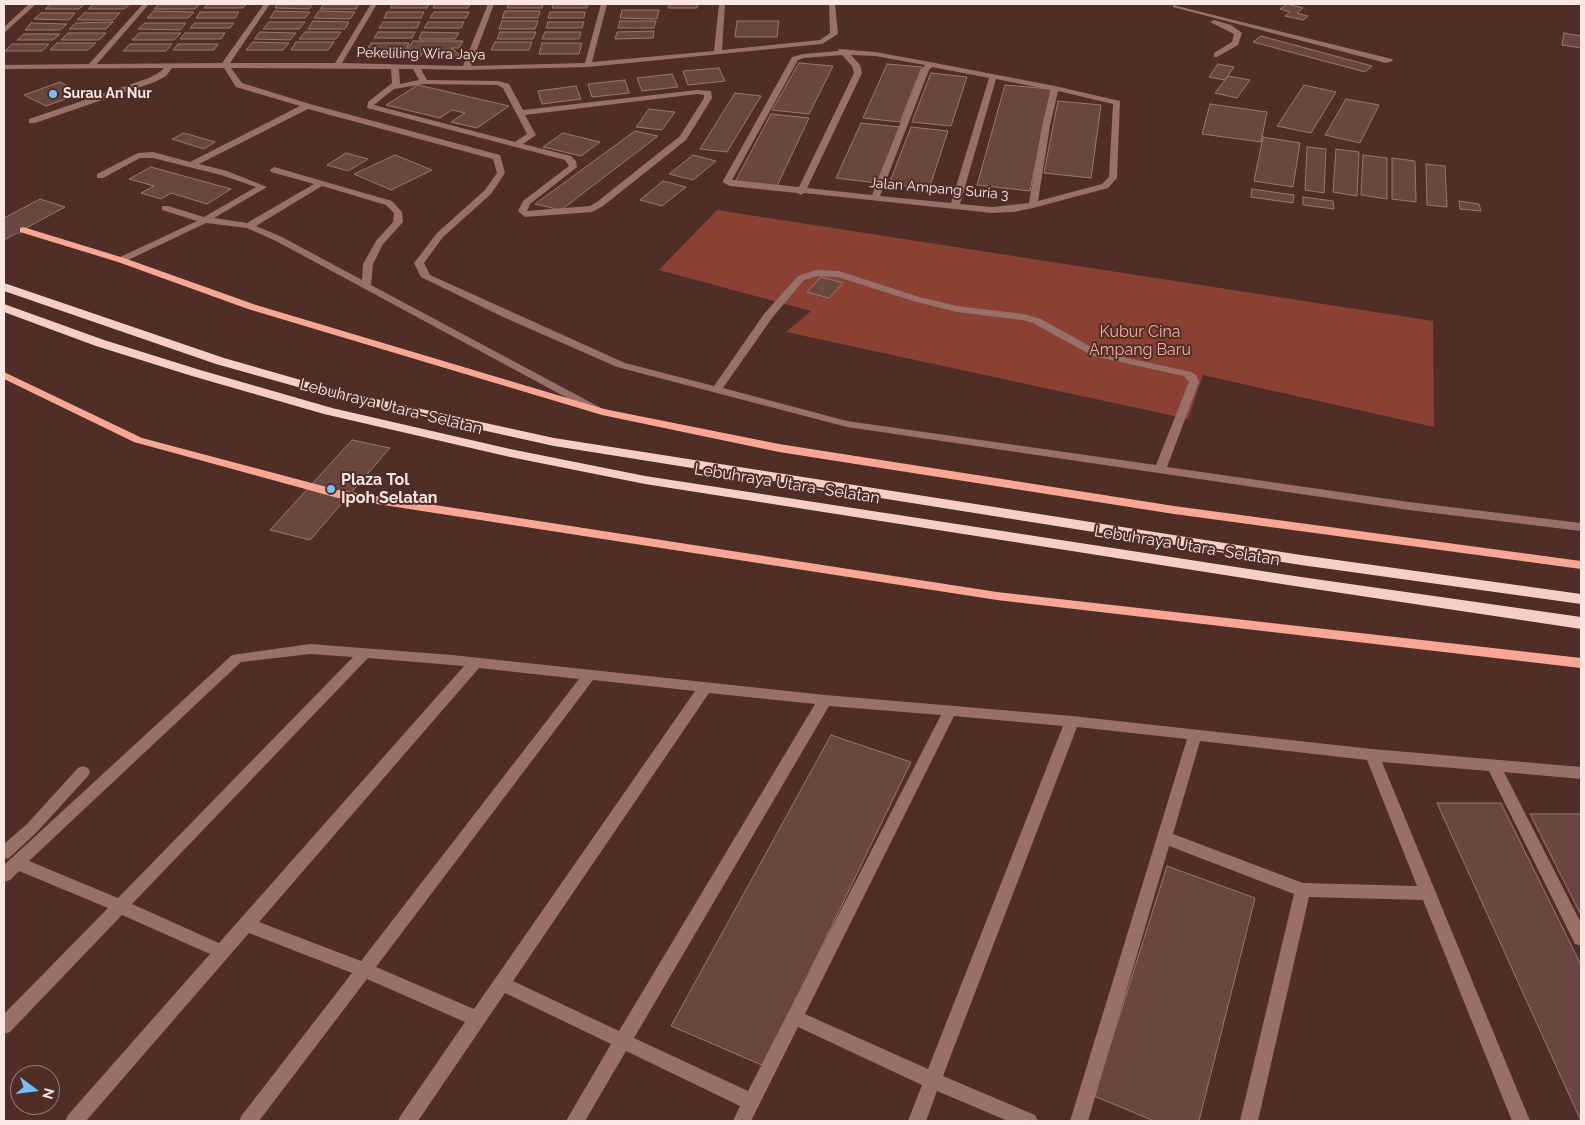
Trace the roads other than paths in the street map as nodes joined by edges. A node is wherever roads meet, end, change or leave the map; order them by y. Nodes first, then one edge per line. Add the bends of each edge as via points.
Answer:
1 (34, 4) edge
2 (146, 4) edge
3 (267, 4) edge
4 (374, 4) edge
5 (491, 4) edge
6 (604, 4) edge
7 (722, 4) edge
8 (832, 4) edge
9 (1174, 5) edge
10 (4, 32) edge
11 (822, 42) junction
12 (718, 53) junction
13 (845, 53) junction
14 (1217, 55) dead end
15 (1389, 61) dead end
16 (588, 64) junction
17 (930, 64) junction
18 (91, 66) junction
19 (170, 66) junction
20 (226, 66) junction
21 (337, 66) junction
22 (395, 66) junction
23 (4, 67) edge
24 (416, 67) junction
25 (466, 68) junction
26 (993, 76) junction
27 (424, 82) junction
28 (394, 87) junction
29 (1055, 88) junction
30 (307, 106) junction
31 (522, 113) junction
32 (32, 122) dead end
33 (517, 144) junction
34 (193, 164) junction
35 (274, 170) dead end
36 (100, 176) dead end
37 (320, 184) junction
38 (801, 192) junction
39 (876, 198) junction
40 (955, 205) junction
41 (1033, 205) junction
42 (165, 208) dead end
43 (205, 220) junction
44 (250, 226) junction
45 (23, 230) tunnel mouth
46 (121, 260) junction
47 (4, 287) edge
48 (366, 287) junction
49 (4, 308) edge
50 (4, 375) edge
51 (716, 390) junction
52 (602, 412) junction
53 (1160, 470) junction
54 (1581, 527) edge
55 (1581, 565) edge
56 (1581, 599) edge
57 (1581, 623) edge
58 (366, 652) junction
59 (475, 663) junction
60 (1581, 663) edge
61 (589, 676) junction
62 (705, 688) junction
63 (825, 700) junction
64 (950, 711) junction
65 (1072, 721) junction
66 (1195, 735) junction
67 (1372, 755) junction
68 (1494, 766) junction
69 (84, 772) dead end
70 (1581, 773) edge
71 (1164, 837) junction
72 (10, 858) edge
73 (4, 875) edge
74 (1302, 890) junction
75 (1427, 893) junction
76 (120, 906) junction
77 (246, 924) junction
78 (1581, 939) edge
79 (222, 952) junction
80 (364, 970) junction
81 (502, 984) junction
82 (794, 1017) junction
83 (478, 1019) junction
84 (4, 1026) edge
85 (623, 1040) junction
86 (934, 1081) junction
87 (752, 1102) junction
88 (74, 1121) edge
89 (248, 1121) edge
90 (407, 1121) edge
91 (575, 1121) edge
92 (742, 1121) edge
93 (917, 1121) edge
94 (1029, 1121) edge
95 (1080, 1121) edge
96 (1249, 1121) edge
97 (1521, 1121) edge

1 - 10 street
2 - 18 street
3 - 20 street via 226,61
4 - 21 street
5 - 25 street
6 - 16 street
7 - 12 street
8 - 11 street, Pekeliling Wira Jaya via 834,34
9 - 14 street via 1238,34 1235,43
9 - 15 street
11 - 12 street, Pekeliling Wira Jaya
11 - 13 street
12 - 16 street, Pekeliling Wira Jaya
13 - 17 street via 875,54
13 - 38 street via 858,73
13 - 38 street, Jalan Ampang Suria 3 via 803,56 795,60 727,180 737,185
16 - 25 street, Pekeliling Wira Jaya
17 - 26 street
17 - 39 street
18 - 19 street, Pekeliling Wira Jaya
18 - 23 street, Pekeliling Wira Jaya
19 - 20 street, Pekeliling Wira Jaya
19 - 32 street via 152,80
20 - 21 street, Pekeliling Wira Jaya
20 - 30 street via 239,85
21 - 22 street, Pekeliling Wira Jaya
22 - 24 street, Pekeliling Wira Jaya
22 - 28 street
24 - 25 street, Pekeliling Wira Jaya
24 - 27 street
26 - 29 street
26 - 40 street
27 - 28 street
27 - 31 street via 503,84
28 - 33 street via 370,106 468,134
29 - 41 street
29 - 41 street, Jalan Ampang Suria 3 via 1117,103 1113,178 1105,186
30 - 34 street
30 - 51 street via 497,157 501,173 488,192 440,235 419,264 426,277 621,365
31 - 33 street via 532,135
31 - 33 street via 708,93 708,98 682,138 592,209 523,213 526,203 574,164 568,158
34 - 36 street via 138,156
34 - 43 street via 263,187
35 - 37 street
37 - 44 street
37 - 48 street via 389,203 398,212 398,222 379,243 368,264
38 - 39 street, Jalan Ampang Suria 3
39 - 40 street, Jalan Ampang Suria 3
40 - 41 street, Jalan Ampang Suria 3 via 992,210
42 - 43 street
43 - 44 street
43 - 46 street
44 - 48 street
45 - 46 main road
46 - 52 main road via 252,307
47 - 56 highway, Lebuhraya Utara–Selatan via 220,361 337,394 554,442 1291,558
48 - 52 street
49 - 57 highway, Lebuhraya Utara–Selatan via 100,343 329,411 529,457 645,480
50 - 60 main road via 138,440 338,494 997,596
51 - 53 street via 847,424
51 - 53 street via 768,316 800,278 816,273 839,274 957,309 1030,319 1045,324 1097,354 1192,377 1194,382
52 - 55 main road via 779,448 989,481 1342,534
53 - 54 street
58 - 59 street
58 - 72 street via 310,649 237,658
58 - 76 street
59 - 61 street
59 - 77 street
61 - 62 street
61 - 80 street
62 - 63 street
62 - 81 street
63 - 64 street
63 - 85 street
64 - 65 street
64 - 82 street
65 - 66 street
65 - 86 street
66 - 67 street
66 - 71 street
67 - 68 street
67 - 75 street
68 - 70 street
68 - 78 street
69 - 72 street via 32,828
71 - 74 street
71 - 95 street
72 - 73 street
72 - 76 street
74 - 75 street
74 - 96 street
75 - 97 street
76 - 79 street
76 - 84 street
77 - 79 street
77 - 80 street
79 - 88 street
80 - 83 street
80 - 89 street
81 - 83 street
81 - 85 street
82 - 86 street
82 - 87 street
83 - 90 street
85 - 87 street
85 - 91 street
86 - 93 street
86 - 94 street
87 - 92 street

